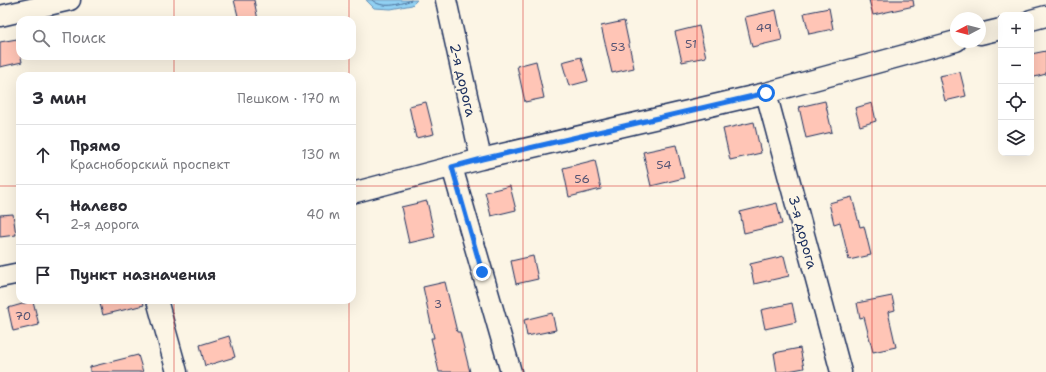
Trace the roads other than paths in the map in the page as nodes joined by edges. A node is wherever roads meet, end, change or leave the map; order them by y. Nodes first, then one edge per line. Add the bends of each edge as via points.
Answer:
1 (70, 0) edge
2 (446, 0) edge
3 (0, 16) edge
4 (1046, 16) edge
5 (1034, 19) edge
6 (998, 30) edge
7 (986, 33) edge
8 (950, 43) edge
9 (766, 93) junction
10 (482, 159) junction
11 (452, 167) junction
12 (356, 192) edge
13 (16, 274) edge
14 (0, 277) edge
15 (158, 304) edge
16 (177, 372) edge
17 (511, 372) edge
18 (841, 372) edge

1 - 3 street
2 - 10 street, 2-я дорога
4 - 5 street
6 - 7 street
8 - 9 street
9 - 10 street
9 - 18 street, 3-я дорога
10 - 11 street
11 - 12 street
11 - 17 street
13 - 14 street
15 - 16 street

